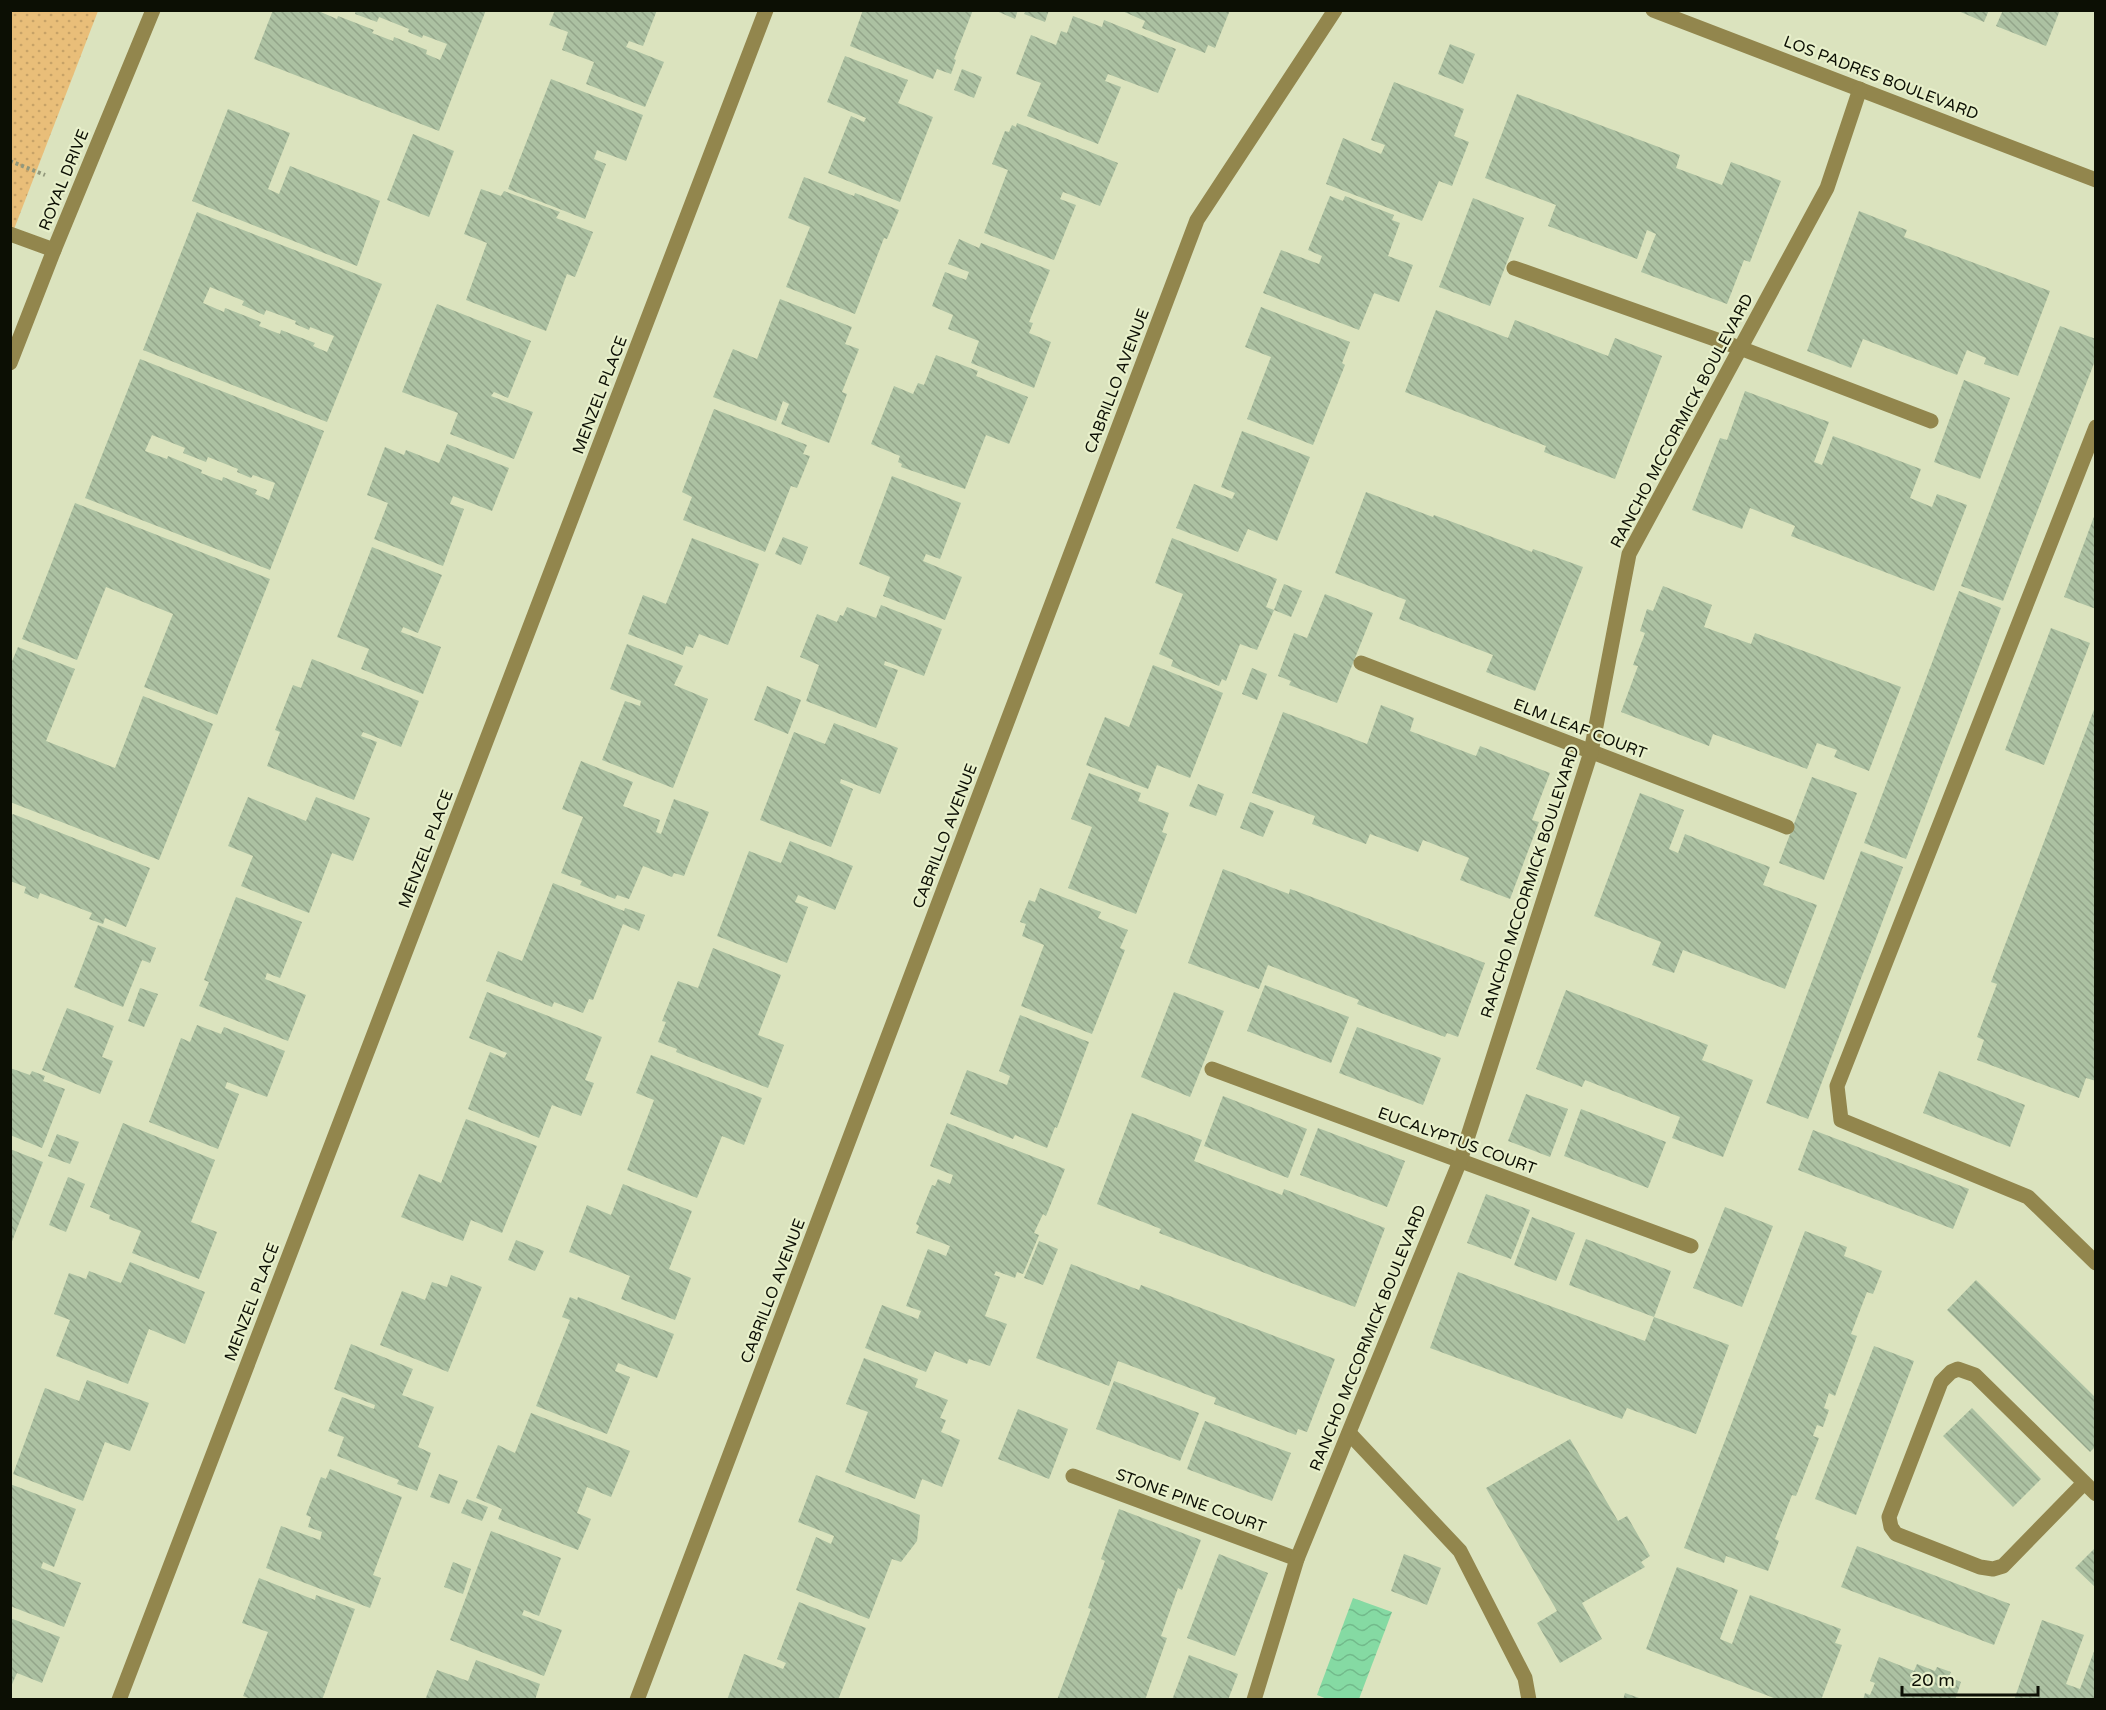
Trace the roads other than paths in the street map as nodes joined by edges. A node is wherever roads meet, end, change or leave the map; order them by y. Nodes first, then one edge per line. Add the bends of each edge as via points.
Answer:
1 (153, 10) edge
2 (766, 10) edge
3 (1335, 10) edge
4 (1653, 10) edge
5 (1860, 89) junction
6 (2096, 180) edge
7 (10, 234) edge
8 (54, 250) junction
9 (1514, 268) dead end
10 (1740, 348) junction
11 (10, 363) edge
12 (1931, 421) dead end
13 (2096, 427) edge
14 (1361, 663) dead end
15 (1591, 752) junction
16 (1787, 828) dead end
17 (1212, 1069) dead end
18 (1460, 1161) junction
19 (1691, 1246) dead end
20 (2096, 1263) edge
21 (1349, 1433) junction
22 (1073, 1476) dead end
23 (2084, 1483) junction
24 (2096, 1494) edge
25 (1297, 1559) junction
26 (119, 1700) edge
27 (637, 1700) edge
28 (1254, 1700) edge
29 (1529, 1700) edge

1 - 8 street, ROYAL DRIVE
2 - 26 street, MENZEL PLACE
3 - 27 street, CABRILLO AVENUE via 1197,220
4 - 5 street, LOS PADRES BOULEVARD
5 - 6 street, LOS PADRES BOULEVARD
5 - 10 street, RANCHO MCCORMICK BOULEVARD via 1827,188
7 - 8 street
8 - 11 street, ROYAL DRIVE
9 - 10 street
10 - 12 street
10 - 15 street, RANCHO MCCORMICK BOULEVARD via 1629,554
13 - 20 street via 1837,1086 1840,1120 2028,1197
14 - 15 street, ELM LEAF COURT
15 - 16 street, ELM LEAF COURT
15 - 18 street, RANCHO MCCORMICK BOULEVARD
17 - 18 street, EUCALYPTUS COURT
18 - 19 street, EUCALYPTUS COURT
18 - 21 street, RANCHO MCCORMICK BOULEVARD
21 - 25 street, RANCHO MCCORMICK BOULEVARD
21 - 29 street via 1460,1551 1525,1678
22 - 25 street, STONE PINE COURT
23 - 23 street via 1975,1375 1959,1369 1941,1382 1889,1517 1890,1527 1896,1533 1993,1569 2003,1566
23 - 24 street
25 - 28 street, RANCHO MCCORMICK BOULEVARD

